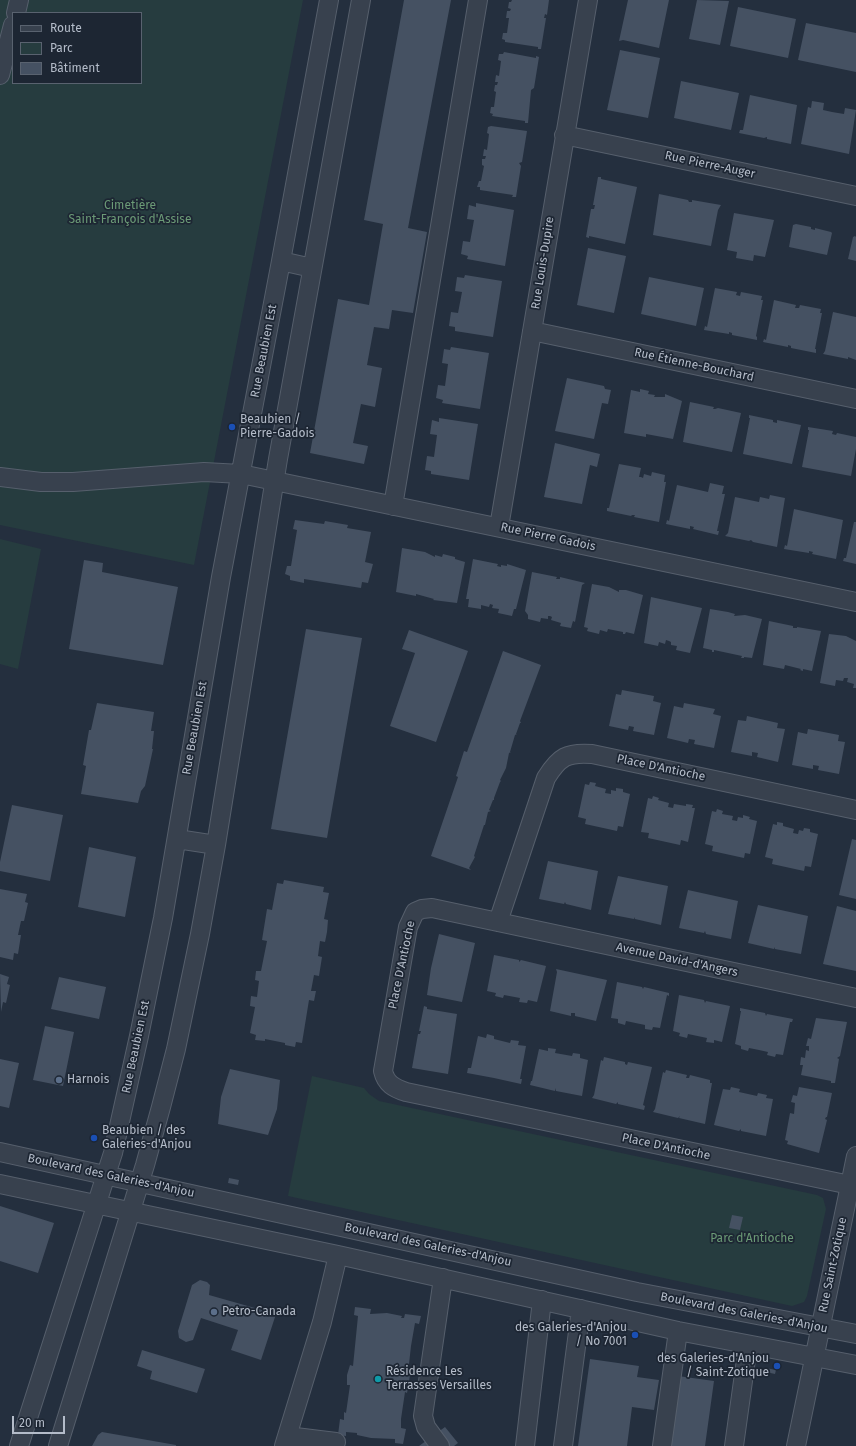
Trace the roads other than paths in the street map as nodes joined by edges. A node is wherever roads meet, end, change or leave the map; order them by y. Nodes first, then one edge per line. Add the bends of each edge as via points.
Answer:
1 (19, 0) edge
2 (329, 0) edge
3 (361, 0) edge
4 (478, 0) edge
5 (588, 0) edge
6 (16, 12) edge
7 (12, 29) edge
8 (0, 74) edge
9 (564, 135) junction
10 (856, 196) edge
11 (282, 261) junction
12 (312, 268) junction
13 (532, 331) junction
14 (856, 399) edge
15 (241, 474) junction
16 (0, 477) edge
17 (274, 480) junction
18 (393, 506) junction
19 (499, 527) junction
20 (856, 602) edge
21 (856, 810) edge
22 (177, 839) junction
23 (216, 845) junction
24 (498, 922) junction
25 (856, 998) edge
26 (0, 1152) edge
27 (856, 1156) edge
28 (105, 1176) junction
29 (139, 1182) junction
30 (0, 1184) edge
31 (850, 1185) junction
32 (96, 1204) junction
33 (130, 1211) junction
34 (338, 1255) junction
35 (443, 1278) junction
36 (542, 1300) junction
37 (581, 1309) junction
38 (820, 1328) junction
39 (678, 1331) junction
40 (856, 1334) edge
41 (748, 1345) junction
42 (813, 1358) junction
43 (856, 1365) edge
44 (285, 1441) edge
45 (336, 1442) dead end
46 (19, 1446) edge
47 (58, 1446) edge
48 (440, 1446) edge
49 (525, 1446) edge
50 (563, 1446) edge
51 (662, 1446) edge
52 (734, 1446) edge
53 (796, 1446) edge

1 - 6 street
2 - 11 street, Rue Beaubien Est
3 - 12 street
4 - 18 street
5 - 9 street, Rue Louis-Dupire
7 - 8 street
9 - 10 street, Rue Pierre-Auger
9 - 13 street, Rue Louis-Dupire
11 - 12 street
11 - 15 street, Rue Beaubien Est
12 - 17 street
13 - 14 street, Rue Étienne-Bouchard
13 - 19 street, Rue Louis-Dupire
15 - 16 street, Rue Pierre Gadois via 204,472 73,482 41,482
15 - 17 street, Rue Pierre Gadois
15 - 22 street, Rue Beaubien Est
17 - 18 street, Rue Pierre Gadois
17 - 23 street
18 - 19 street, Rue Pierre Gadois
19 - 20 street, Rue Pierre Gadois
21 - 24 street, Place D'Antioche via 592,754 577,753 564,756 546,778
22 - 23 street
22 - 28 street, Rue Beaubien Est via 140,1029 113,1153
23 - 29 street via 176,1049
24 - 25 street, Avenue David-d'Angers
24 - 31 street, Place D'Antioche via 432,908 415,912 410,919 383,1064 384,1078 392,1087
26 - 28 street, Boulevard des Galeries-d'Anjou
27 - 31 street, Rue Saint-Zotique
28 - 29 street, Boulevard des Galeries-d'Anjou
28 - 32 street, Rue Beaubien Est
29 - 33 street
29 - 38 street, Boulevard des Galeries-d'Anjou via 637,1292
30 - 32 street
31 - 38 street, Rue Saint-Zotique
32 - 33 street
32 - 46 street, Rue Beaubien Est
33 - 34 street
33 - 47 street
34 - 35 street
34 - 44 street via 322,1322
35 - 36 street
35 - 48 street via 423,1416 426,1427
36 - 37 street
36 - 49 street
37 - 39 street
37 - 50 street
38 - 40 street, Boulevard des Galeries-d'Anjou
38 - 42 street, Rue Saint-Zotique
39 - 41 street
39 - 51 street
41 - 42 street
41 - 52 street
42 - 43 street
42 - 53 street, Rue Saint-Zotique
44 - 45 street

